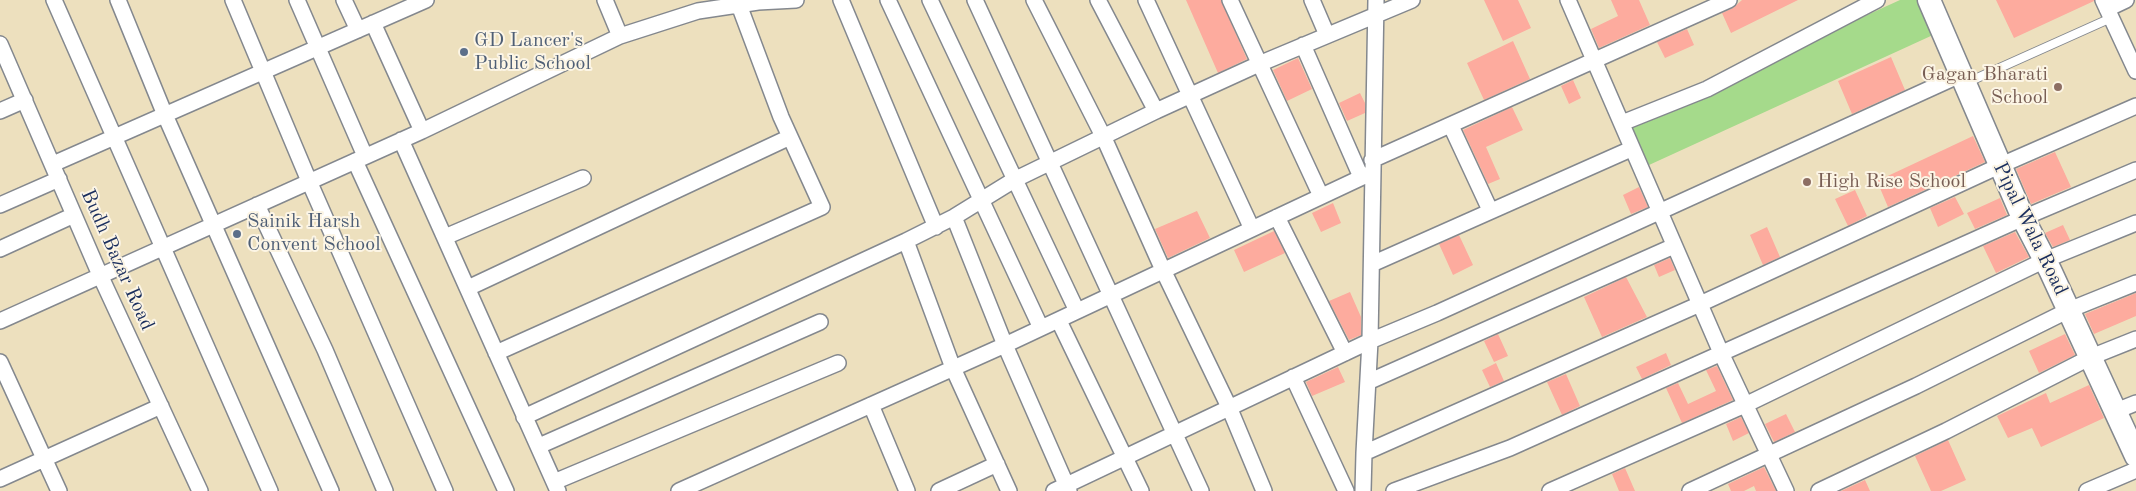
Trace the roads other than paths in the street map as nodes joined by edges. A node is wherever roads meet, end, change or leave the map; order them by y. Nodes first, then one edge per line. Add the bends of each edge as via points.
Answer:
1 (54, 0) edge
2 (118, 0) edge
3 (233, 0) edge
4 (297, 0) edge
5 (344, 0) edge
6 (426, 0) edge
7 (605, 0) edge
8 (796, 0) edge
9 (841, 0) edge
10 (888, 0) edge
11 (930, 0) edge
12 (975, 0) edge
13 (1034, 0) edge
14 (1098, 0) edge
15 (1146, 0) edge
16 (1230, 0) edge
17 (1312, 0) edge
18 (1412, 0) edge
19 (1568, 0) edge
20 (1729, 0) edge
21 (1877, 0) edge
22 (1929, 0) edge
23 (2126, 0) edge
24 (738, 5) junction
25 (1376, 7) edge
26 (2107, 9) edge
27 (373, 23) junction
28 (358, 30) junction
29 (1327, 35) junction
30 (620, 36) junction
31 (0, 45) edge
32 (1303, 45) junction
33 (319, 47) junction
34 (2133, 56) edge
35 (1593, 60) junction
36 (1259, 64) junction
37 (265, 71) junction
38 (2136, 72) edge
39 (1962, 79) junction
40 (1190, 95) junction
41 (25, 100) junction
42 (2136, 106) edge
43 (0, 111) edge
44 (1156, 111) junction
45 (165, 115) junction
46 (1622, 123) junction
47 (1451, 126) junction
48 (422, 131) junction
49 (116, 136) junction
50 (790, 137) junction
51 (1104, 138) junction
52 (401, 140) junction
53 (1631, 149) junction
54 (360, 159) junction
55 (1050, 162) junction
56 (53, 164) junction
57 (1999, 166) junction
58 (1368, 170) junction
59 (2136, 170) edge
60 (583, 178) dead end
61 (59, 179) junction
62 (1014, 180) junction
63 (309, 181) junction
64 (1322, 196) junction
65 (980, 201) junction
66 (0, 205) edge
67 (257, 205) junction
68 (1490, 210) junction
69 (1659, 212) junction
70 (74, 215) junction
71 (954, 217) junction
72 (1277, 217) junction
73 (2023, 218) junction
74 (2136, 223) edge
75 (214, 224) junction
76 (936, 227) junction
77 (1252, 229) junction
78 (445, 237) junction
79 (906, 241) junction
80 (163, 246) junction
81 (1674, 246) junction
82 (0, 249) edge
83 (2045, 260) junction
84 (1372, 264) junction
85 (1163, 270) junction
86 (100, 275) junction
87 (2136, 283) edge
88 (468, 288) junction
89 (1112, 295) junction
90 (1700, 304) junction
91 (2069, 310) junction
92 (1077, 311) junction
93 (0, 321) edge
94 (1058, 321) junction
95 (820, 322) dead end
96 (1041, 328) junction
97 (2136, 340) edge
98 (1370, 341) junction
99 (1006, 345) junction
100 (496, 353) junction
101 (1345, 353) junction
102 (1722, 355) junction
103 (2091, 357) junction
104 (0, 362) edge
105 (838, 363) dead end
106 (953, 368) junction
107 (1293, 377) junction
108 (1368, 382) junction
109 (871, 404) junction
110 (1745, 405) junction
111 (161, 406) junction
112 (1229, 407) junction
113 (2126, 407) edge
114 (524, 417) junction
115 (1175, 433) junction
116 (539, 446) junction
117 (1364, 453) junction
118 (1770, 454) junction
119 (2136, 456) edge
120 (1125, 457) junction
121 (45, 459) junction
122 (997, 464) junction
123 (2136, 470) edge
124 (0, 479) edge
125 (0, 486) edge
126 (556, 486) edge
127 (1063, 489) edge
128 (944, 490) edge
129 (2, 491) edge
130 (59, 491) edge
131 (200, 491) edge
132 (270, 491) edge
133 (331, 491) edge
134 (385, 491) edge
135 (445, 491) edge
136 (506, 491) edge
137 (679, 491) edge
138 (907, 491) edge
139 (1009, 491) edge
140 (1141, 491) edge
141 (1201, 491) edge
142 (1264, 491) edge
143 (1346, 491) edge
144 (1363, 491) edge
145 (1394, 491) edge
146 (1550, 491) edge
147 (1690, 491) edge
148 (1786, 491) edge
149 (1819, 491) edge
150 (2087, 491) edge

1 - 49 street
2 - 45 street
3 - 37 street
4 - 33 street
5 - 28 street
6 - 27 street
7 - 30 street
8 - 24 street
9 - 76 street
10 - 65 street
11 - 62 street
12 - 55 street
13 - 51 street
14 - 44 street
15 - 40 street
16 - 36 street
17 - 29 street
18 - 25 street
19 - 35 street
20 - 35 street
21 - 46 street via 1707,88
22 - 39 street, Pipal Wala Road
23 - 26 street
24 - 30 street via 698,11
24 - 50 street
25 - 29 street
25 - 58 street
26 - 34 street
26 - 39 lane
27 - 28 street
27 - 48 street
28 - 33 street
29 - 32 street
30 - 48 street
31 - 41 street, Budh Bazar Road
32 - 36 street
32 - 58 street
33 - 37 street
33 - 54 street
34 - 38 street
35 - 46 street
35 - 47 street
36 - 40 street
36 - 64 street
37 - 45 street
37 - 63 street
39 - 57 street, Pipal Wala Road
39 - 69 street
40 - 44 street
40 - 77 street
41 - 43 street
41 - 56 street, Budh Bazar Road
42 - 57 street
44 - 51 street
45 - 49 street
45 - 75 street
46 - 53 street
47 - 58 street
47 - 68 street
48 - 52 street
49 - 56 street
49 - 80 street
50 - 88 street
50 - 100 street via 822,207
51 - 55 street
51 - 85 street
52 - 54 street
52 - 78 street
53 - 68 street
53 - 69 street
54 - 63 street
54 - 136 street
55 - 62 street
55 - 89 street
56 - 61 street, Budh Bazar Road
57 - 73 street, Pipal Wala Road
57 - 90 street
58 - 64 street
58 - 84 street
59 - 73 street
60 - 78 street
61 - 66 street
61 - 70 street, Budh Bazar Road
62 - 65 street
62 - 92 street
63 - 67 street
63 - 135 street
64 - 72 street
65 - 71 street
65 - 96 street
67 - 75 street
67 - 134 street via 325,350
68 - 84 street
69 - 81 street
69 - 98 street
70 - 82 street
70 - 86 street, Budh Bazar Road
71 - 76 street
71 - 99 street
72 - 77 street
72 - 101 street
73 - 83 street, Pipal Wala Road
73 - 102 street
74 - 83 street
75 - 80 street
75 - 133 street
76 - 79 street
77 - 85 street
78 - 88 street
79 - 106 street
79 - 114 street
80 - 86 street
80 - 132 street
81 - 90 street
81 - 108 street
83 - 91 street, Pipal Wala Road
83 - 110 street
84 - 98 street
85 - 89 street
85 - 112 street
86 - 93 street
86 - 111 street, Budh Bazar Road
87 - 91 street
88 - 100 street
89 - 92 street
89 - 115 street
90 - 102 street
90 - 117 street
91 - 103 street, Pipal Wala Road
91 - 118 street
92 - 94 street
94 - 96 street
94 - 120 street
95 - 116 street
96 - 99 street
97 - 103 street
98 - 101 street
98 - 108 street
99 - 106 street
99 - 127 street
100 - 114 street
101 - 107 street
102 - 110 street
102 - 145 street via 1510,448
103 - 113 street, Pipal Wala Road
103 - 149 street
104 - 121 street
105 - 126 street
106 - 109 street
106 - 122 street
107 - 112 street
107 - 143 street
108 - 117 street
109 - 137 street
109 - 138 street
110 - 118 street
110 - 146 street
111 - 121 street
111 - 131 street, Budh Bazar Road
112 - 115 street
112 - 142 street
113 - 119 street, Pipal Wala Road
114 - 116 street
115 - 120 street
115 - 141 street
116 - 126 street
117 - 144 street
118 - 147 street
118 - 148 street
120 - 127 street
120 - 140 street
121 - 124 street
121 - 130 street
122 - 128 street
122 - 139 street
123 - 150 street
125 - 129 street

